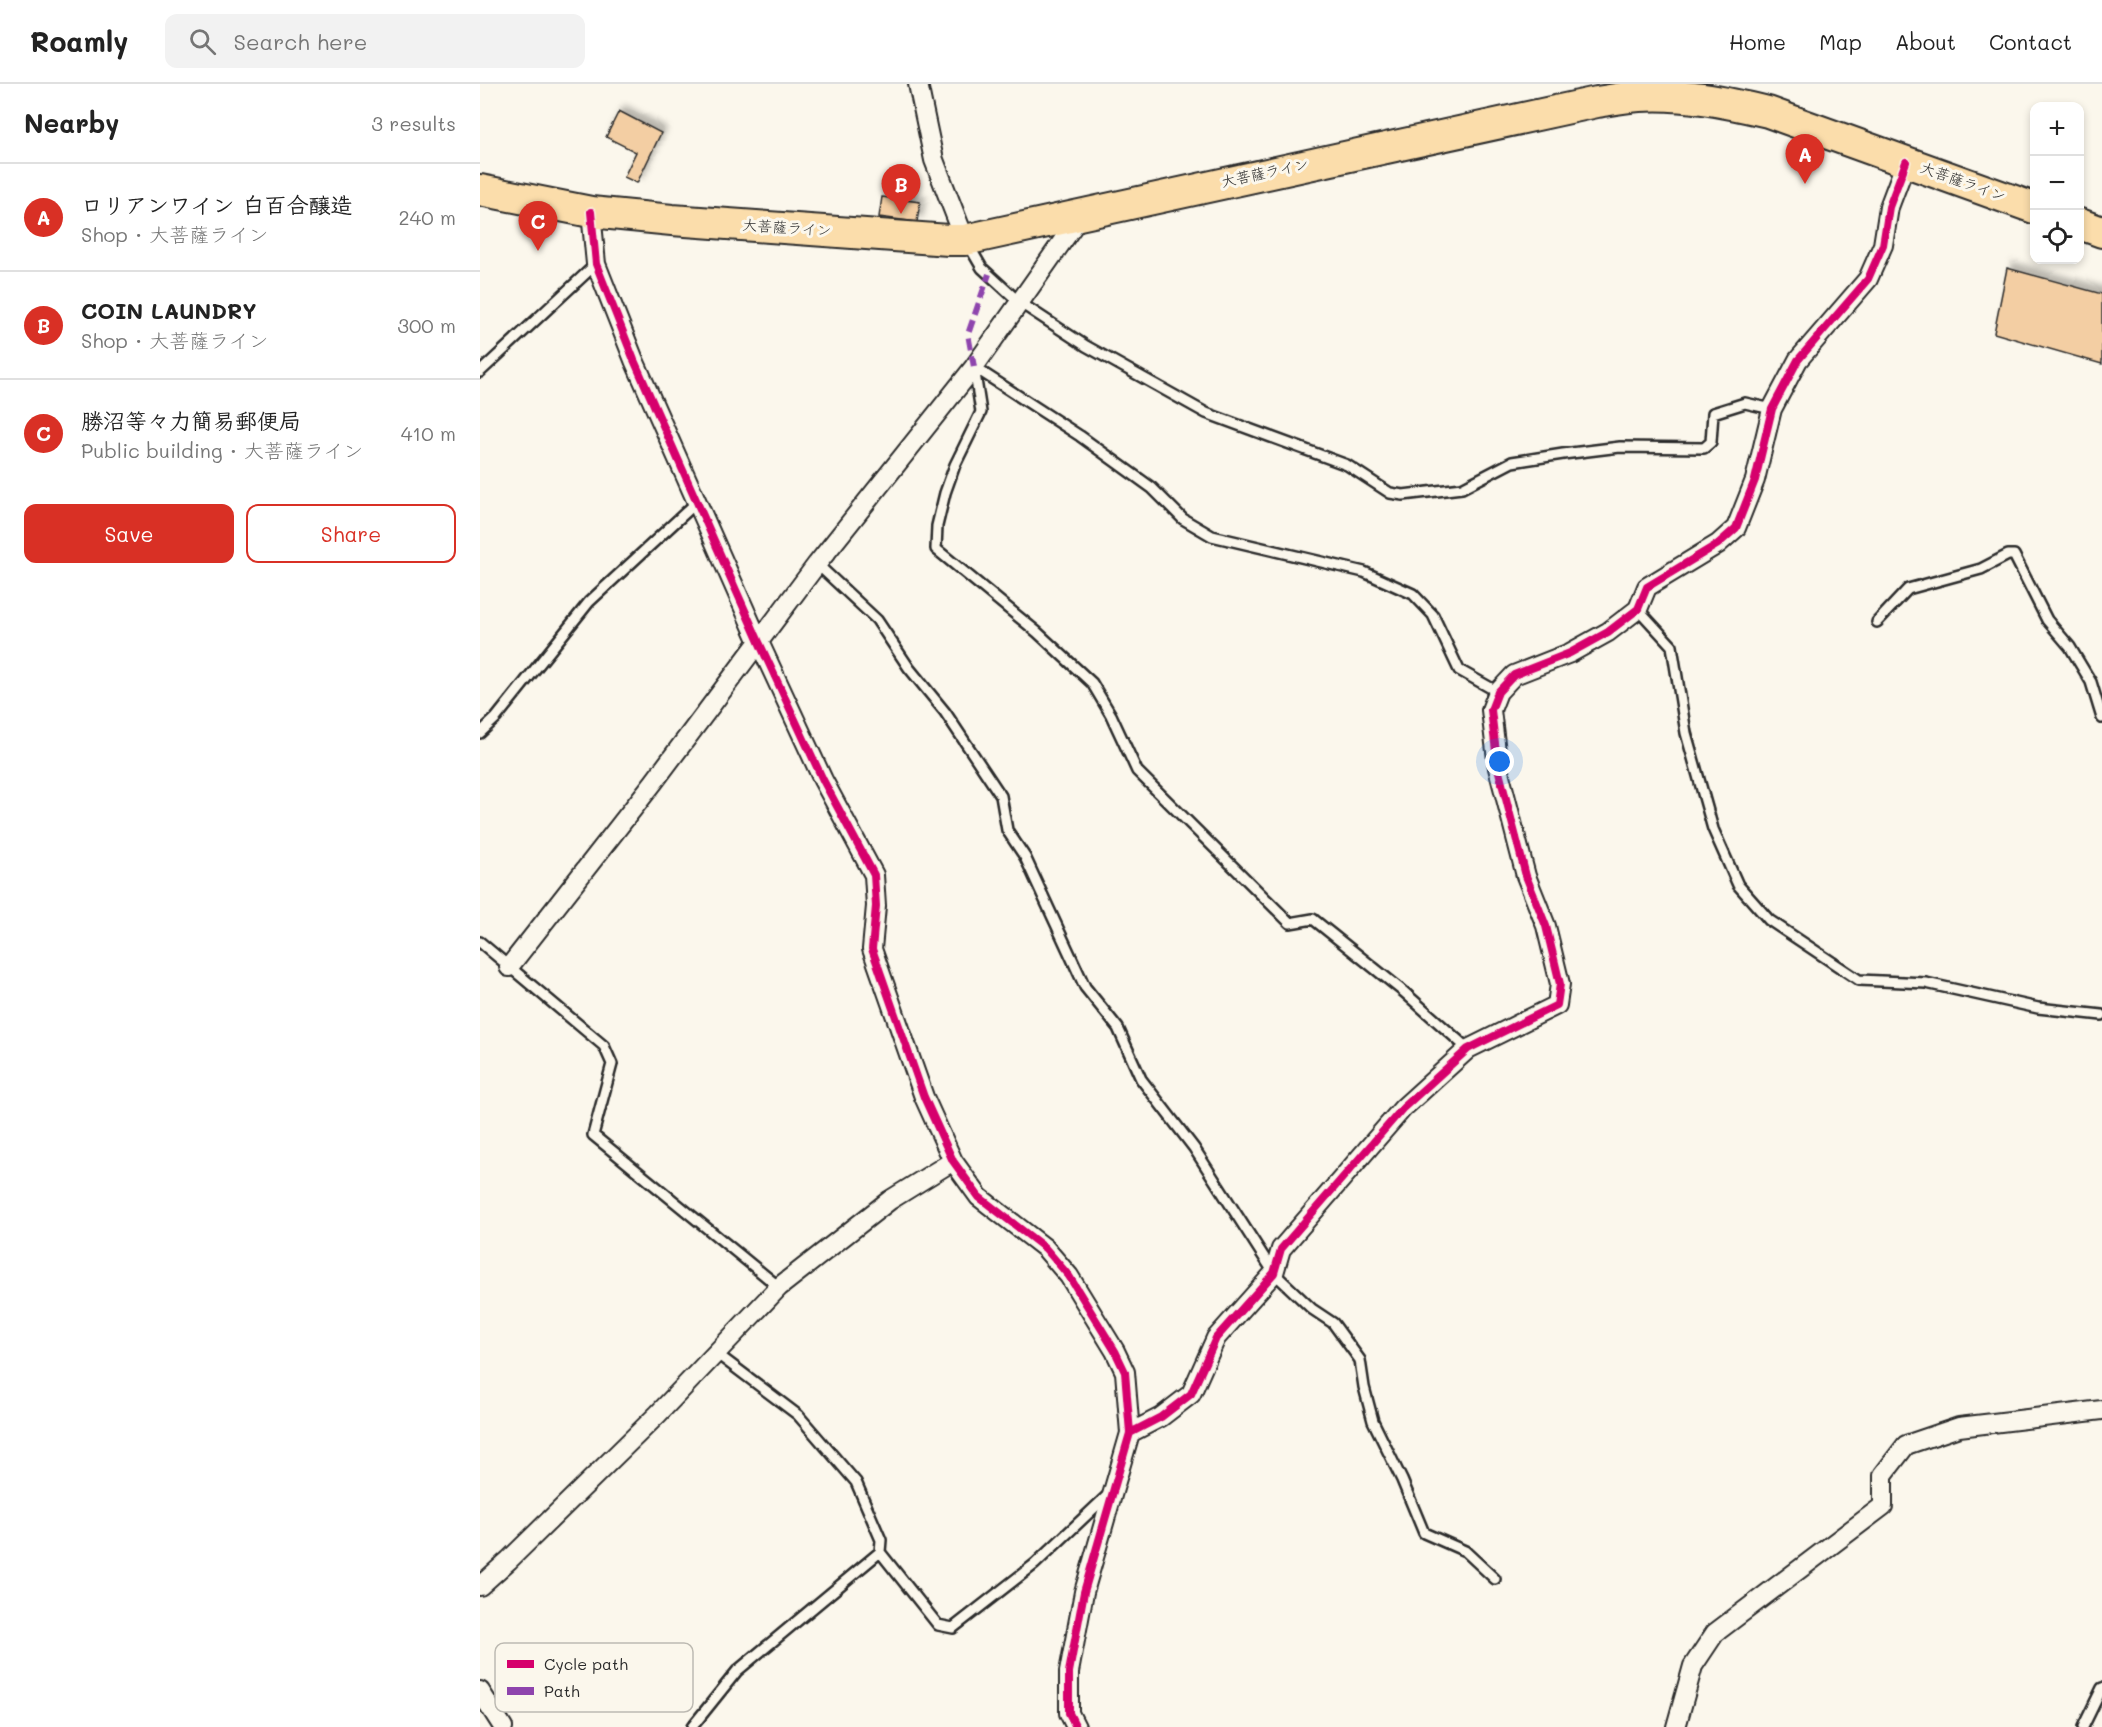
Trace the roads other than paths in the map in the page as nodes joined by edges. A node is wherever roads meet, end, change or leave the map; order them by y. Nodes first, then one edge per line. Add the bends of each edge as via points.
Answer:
1 (918, 84) edge
2 (1906, 162) junction
3 (480, 190) edge
4 (2030, 207) edge
5 (591, 212) junction
6 (1080, 215) junction
7 (2084, 226) edge
8 (2102, 232) edge
9 (965, 240) junction
10 (596, 264) junction
11 (1020, 302) junction
12 (974, 368) junction
13 (480, 372) edge
14 (1772, 409) junction
15 (697, 502) junction
16 (817, 564) junction
17 (1638, 609) junction
18 (1877, 622) dead end
19 (759, 642) junction
20 (1498, 692) junction
21 (2102, 716) edge
22 (480, 733) edge
23 (480, 942) edge
24 (509, 967) junction
25 (2102, 1015) edge
26 (1468, 1049) junction
27 (953, 1161) junction
28 (1274, 1273) junction
29 (779, 1287) junction
30 (717, 1353) junction
31 (2102, 1410) edge
32 (1130, 1433) junction
33 (1114, 1488) junction
34 (880, 1552) junction
35 (1495, 1579) dead end
36 (480, 1586) edge
37 (2102, 1688) edge
38 (480, 1691) edge
39 (503, 1727) edge
40 (692, 1727) edge
41 (1076, 1727) edge
42 (1676, 1727) edge
43 (2083, 1727) edge

1 - 9 street via 934,160
2 - 4 highway, 大菩薩ライン
2 - 6 highway, 大菩薩ライン via 1810,126 1729,102 1639,96
2 - 14 street via 1889,207 1883,245 1868,279 1798,360
3 - 5 highway, 大菩薩ライン
5 - 9 highway, 大菩薩ライン
5 - 10 street
6 - 9 highway, 大菩薩ライン
6 - 11 street
7 - 8 highway
9 - 11 lane via 982,268
10 - 13 lane
10 - 15 street
11 - 12 street
11 - 14 lane via 1086,346 1206,413 1347,465 1390,493 1403,495 1462,488 1522,460 1620,447 1704,448 1711,442 1713,413 1745,403
12 - 16 street
12 - 20 lane via 1089,442 1152,488 1183,519 1212,536 1364,572 1413,594 1433,615 1459,670
12 - 26 lane via 981,412 945,493 936,549 1092,683 1137,771 1290,923 1313,919
14 - 17 street via 1755,480 1736,528 1718,544 1647,587
15 - 19 street
15 - 22 lane via 589,602
16 - 19 street
16 - 28 lane via 877,620 1001,796 1007,830 1025,857 1085,987 1118,1028 1141,1079 1194,1148
17 - 20 street via 1608,632 1569,653 1514,675
17 - 25 lane via 1672,646 1686,733 1713,829 1738,885 1769,920 1859,980 1926,983 2038,1008
18 - 21 lane via 1908,589 1981,569 2014,555 2047,620 2070,647 2091,682
19 - 24 street
19 - 27 street via 823,780 874,875 872,949 924,1097
20 - 26 street via 1491,710 1498,768 1560,984 1557,1005
23 - 24 lane
24 - 29 lane via 604,1046 612,1064 593,1135
26 - 28 street via 1403,1108 1323,1199 1281,1249
27 - 29 street via 890,1200
27 - 32 street via 979,1197 1045,1248 1069,1276 1125,1372
28 - 32 street via 1216,1338 1191,1394 1161,1417
28 - 35 lane via 1333,1323 1360,1360 1373,1421 1424,1533 1465,1551
29 - 30 street
30 - 34 lane via 798,1415 856,1482 881,1540
30 - 36 street
31 - 42 street via 1959,1427 1906,1445 1883,1475 1883,1506 1715,1633 1693,1666
32 - 33 street
33 - 34 lane via 1035,1564 953,1628 939,1625
33 - 41 street via 1084,1592 1069,1672 1069,1713
34 - 40 lane via 737,1671
37 - 43 lane
38 - 39 street

